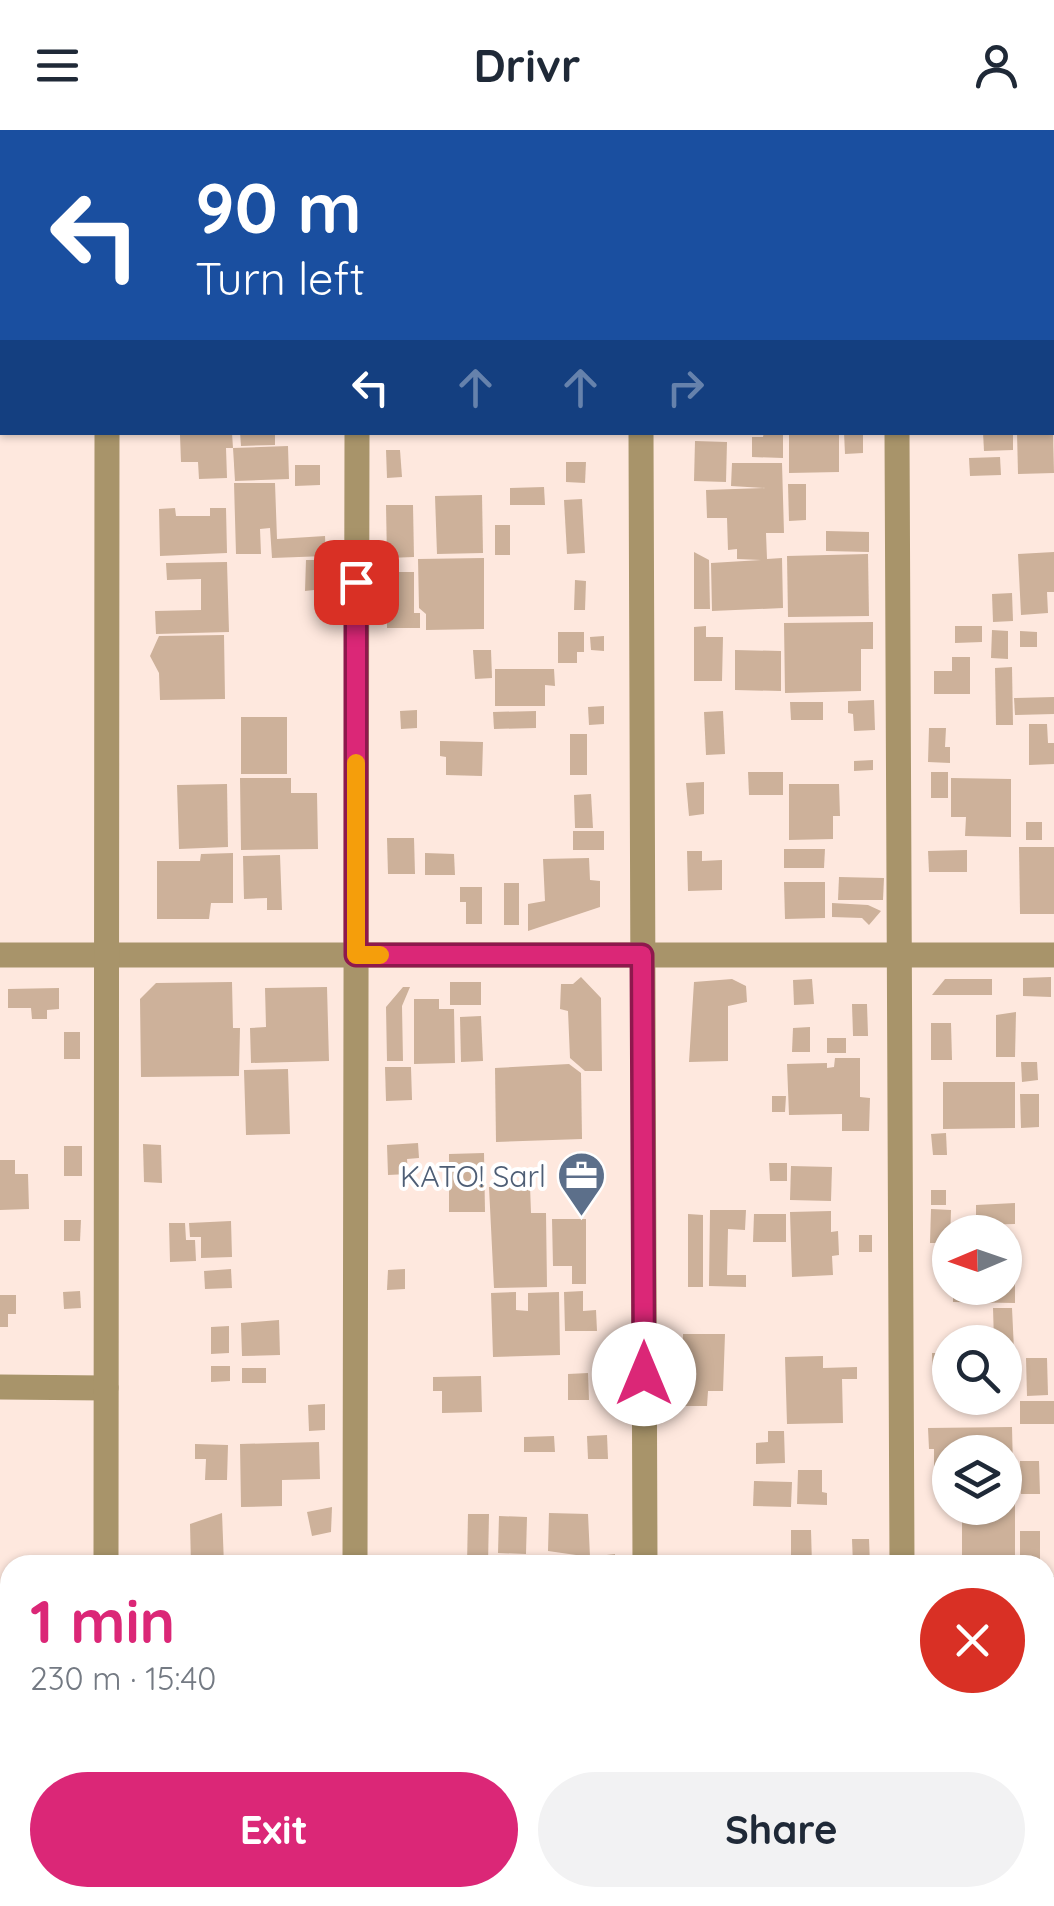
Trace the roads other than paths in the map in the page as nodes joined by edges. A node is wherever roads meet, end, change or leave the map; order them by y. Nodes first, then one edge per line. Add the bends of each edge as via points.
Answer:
1 (107, 435) edge
2 (357, 435) edge
3 (640, 435) edge
4 (898, 435) edge
5 (1054, 954) edge
6 (106, 955) junction
7 (356, 955) junction
8 (642, 955) junction
9 (900, 955) junction
10 (0, 956) edge
11 (0, 1388) edge
12 (106, 1388) junction
13 (106, 1555) edge
14 (356, 1555) edge
15 (644, 1555) edge
16 (902, 1555) edge

1 - 6 street
2 - 7 street
3 - 8 street
4 - 9 street
5 - 9 street
6 - 7 street
6 - 10 street
6 - 12 street
7 - 8 street
7 - 14 street
8 - 9 street
8 - 15 street
9 - 16 street
11 - 12 street
12 - 13 street

